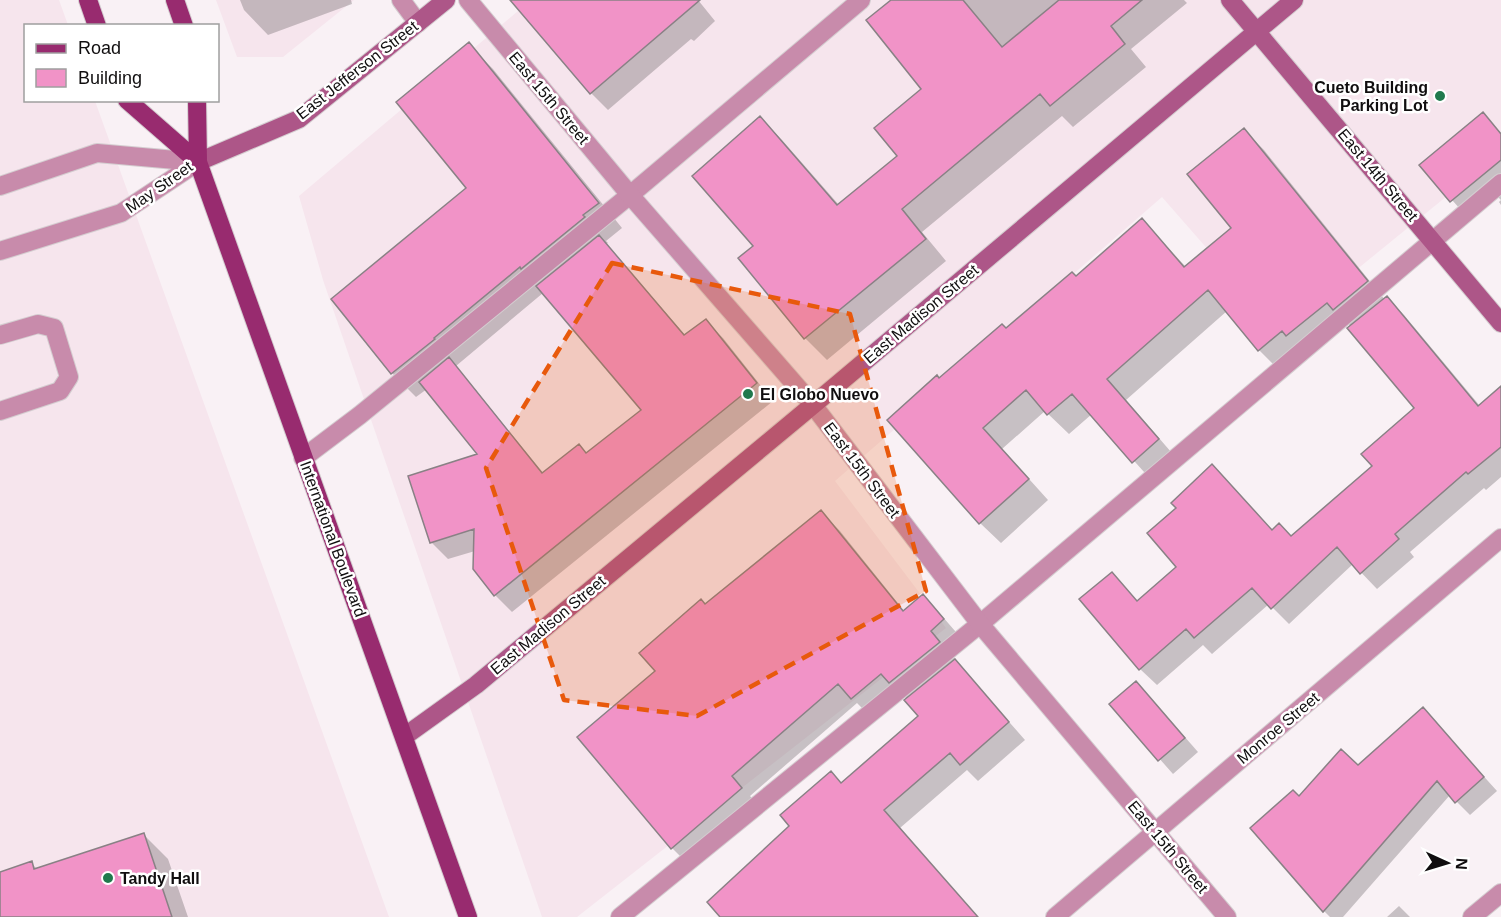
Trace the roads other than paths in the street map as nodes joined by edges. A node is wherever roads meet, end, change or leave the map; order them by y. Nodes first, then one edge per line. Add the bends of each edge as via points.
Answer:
1 (88, 0) edge
2 (175, 0) edge
3 (400, 0) edge
4 (446, 0) edge
5 (468, 0) edge
6 (861, 0) edge
7 (1230, 0) edge
8 (1294, 0) edge
9 (418, 23) junction
10 (96, 24) edge
11 (183, 24) edge
12 (1256, 31) junction
13 (129, 102) edge
14 (197, 102) edge
15 (198, 162) junction
16 (1501, 183) edge
17 (0, 186) edge
18 (630, 195) junction
19 (1433, 241) junction
20 (0, 251) edge
21 (1501, 322) edge
22 (0, 335) edge
23 (813, 405) junction
24 (0, 411) edge
25 (303, 458) junction
26 (1501, 538) edge
27 (980, 624) junction
28 (405, 736) junction
29 (1156, 833) junction
30 (1501, 893) edge
31 (468, 917) edge
32 (620, 917) edge
33 (1055, 917) edge
34 (1227, 917) edge
35 (1472, 917) edge

1 - 10 main road
2 - 11 main road
3 - 9 street
4 - 9 main road, East Jefferson Street
5 - 18 street, East 15th Street
6 - 18 street
7 - 12 main road, East 14th Street
8 - 12 main road, East Madison Street
9 - 15 main road, East Jefferson Street via 299,119
12 - 19 main road, East 14th Street
12 - 23 main road, East Madison Street
13 - 15 main road, International Boulevard
14 - 15 main road, International Boulevard
15 - 17 street, May Street via 97,153
15 - 20 street, May Street via 121,213
15 - 25 main road, International Boulevard
16 - 19 street
18 - 23 street, East 15th Street
18 - 25 street
19 - 21 main road, East 14th Street
19 - 27 street
22 - 24 street via 38,324 54,328 69,377 60,391
23 - 27 street, East 15th Street
23 - 28 main road, East Madison Street via 476,685
25 - 28 main road, International Boulevard
26 - 29 street, Monroe Street
27 - 29 street, East 15th Street
27 - 32 street
28 - 31 main road, International Boulevard
29 - 33 street, Monroe Street
29 - 34 street, East 15th Street
30 - 35 street

